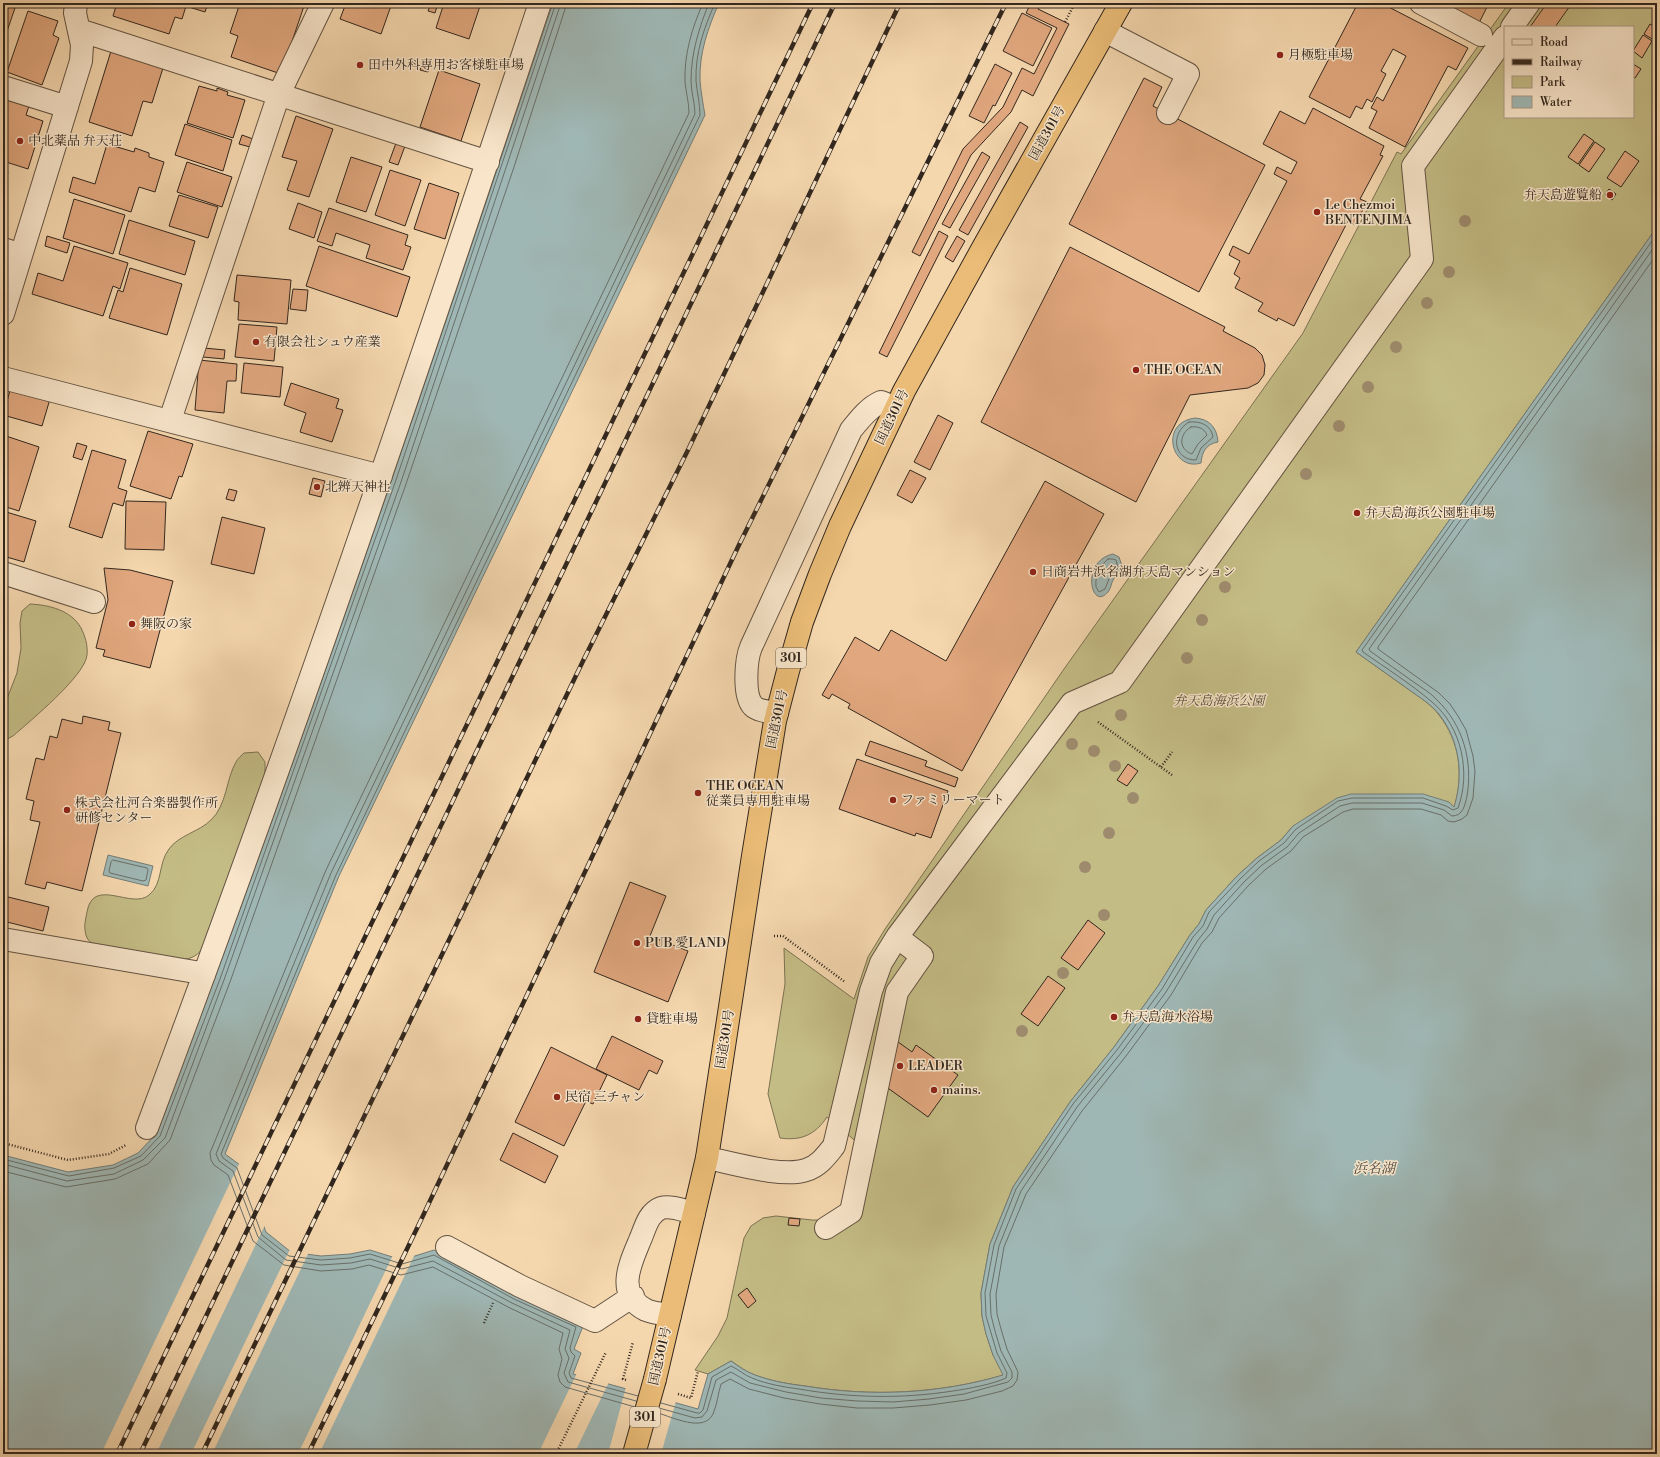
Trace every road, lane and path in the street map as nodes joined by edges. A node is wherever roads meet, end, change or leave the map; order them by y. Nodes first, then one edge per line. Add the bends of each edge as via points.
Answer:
1 (76, 3) edge
2 (323, 3) edge
3 (540, 3) edge
4 (1075, 3) edge
5 (1121, 3) edge
6 (1421, 3) edge
7 (1529, 3) edge
8 (1065, 22) dead end
9 (1513, 26) edge
10 (79, 30) junction
11 (1105, 30) junction
12 (1481, 35) dead end
13 (1504, 38) edge
14 (3, 87) edge
15 (280, 94) junction
16 (67, 108) junction
17 (1168, 113) dead end
18 (488, 162) junction
19 (12, 252) edge
20 (3, 314) edge
21 (3, 378) edge
22 (896, 408) junction
23 (170, 420) junction
24 (381, 476) junction
25 (3, 573) edge
26 (94, 602) dead end
27 (1072, 704) junction
28 (777, 713) junction
29 (1172, 752) dead end
30 (1161, 767) junction
31 (1172, 775) dead end
32 (774, 936) dead end
33 (897, 937) junction
34 (3, 939) edge
35 (204, 975) junction
36 (870, 993) junction
37 (147, 1128) joint
38 (3, 1143) edge
39 (707, 1158) junction
40 (694, 1213) junction
41 (826, 1228) dead end
42 (447, 1247) dead end
43 (633, 1296) junction
44 (670, 1316) junction
45 (633, 1342) dead end
46 (606, 1352) dead end
47 (698, 1371) dead end
48 (623, 1379) dead end
49 (678, 1394) dead end
50 (556, 1454) edge
51 (634, 1454) edge

1 - 10 street via 75,13
2 - 15 street
3 - 18 street
4 - 8 path
5 - 11 highway, 国道301号 / 301
6 - 12 street
7 - 9 street
10 - 15 street
10 - 16 street via 82,45 81,61
11 - 17 street via 1188,74
11 - 22 highway, 国道301号 / 301 via 941,322
13 - 27 street via 1413,166 1422,259 1120,682
14 - 16 street
15 - 18 street
15 - 23 street
16 - 19 street
18 - 24 street
19 - 20 street
21 - 23 street
22 - 28 highway, 国道301号 / 301 via 820,574 796,643
22 - 28 street via 880,402 851,430 751,647 746,668 753,706
23 - 24 street
24 - 35 street
25 - 26 street
27 - 30 path
27 - 33 street
28 - 39 highway, 国道301号 / 301
29 - 30 path
30 - 31 path
32 - 36 path via 783,936 856,990
33 - 36 street via 881,963
33 - 41 street via 922,956 897,992 851,1212
34 - 35 street
35 - 37 street
36 - 39 street via 834,1146 823,1161 808,1170 790,1174
37 - 38 path via 131,1143 109,1154 68,1160
39 - 40 highway, 国道301号 / 301
40 - 43 street via 662,1208 654,1212 648,1220 627,1278 629,1291
40 - 44 highway, 国道301号 / 301
42 - 43 street via 520,1286 595,1321
43 - 44 street via 636,1302 647,1310
44 - 51 highway, 国道301号 / 301, bridge
45 - 48 path
46 - 50 path
47 - 49 path via 690,1398

